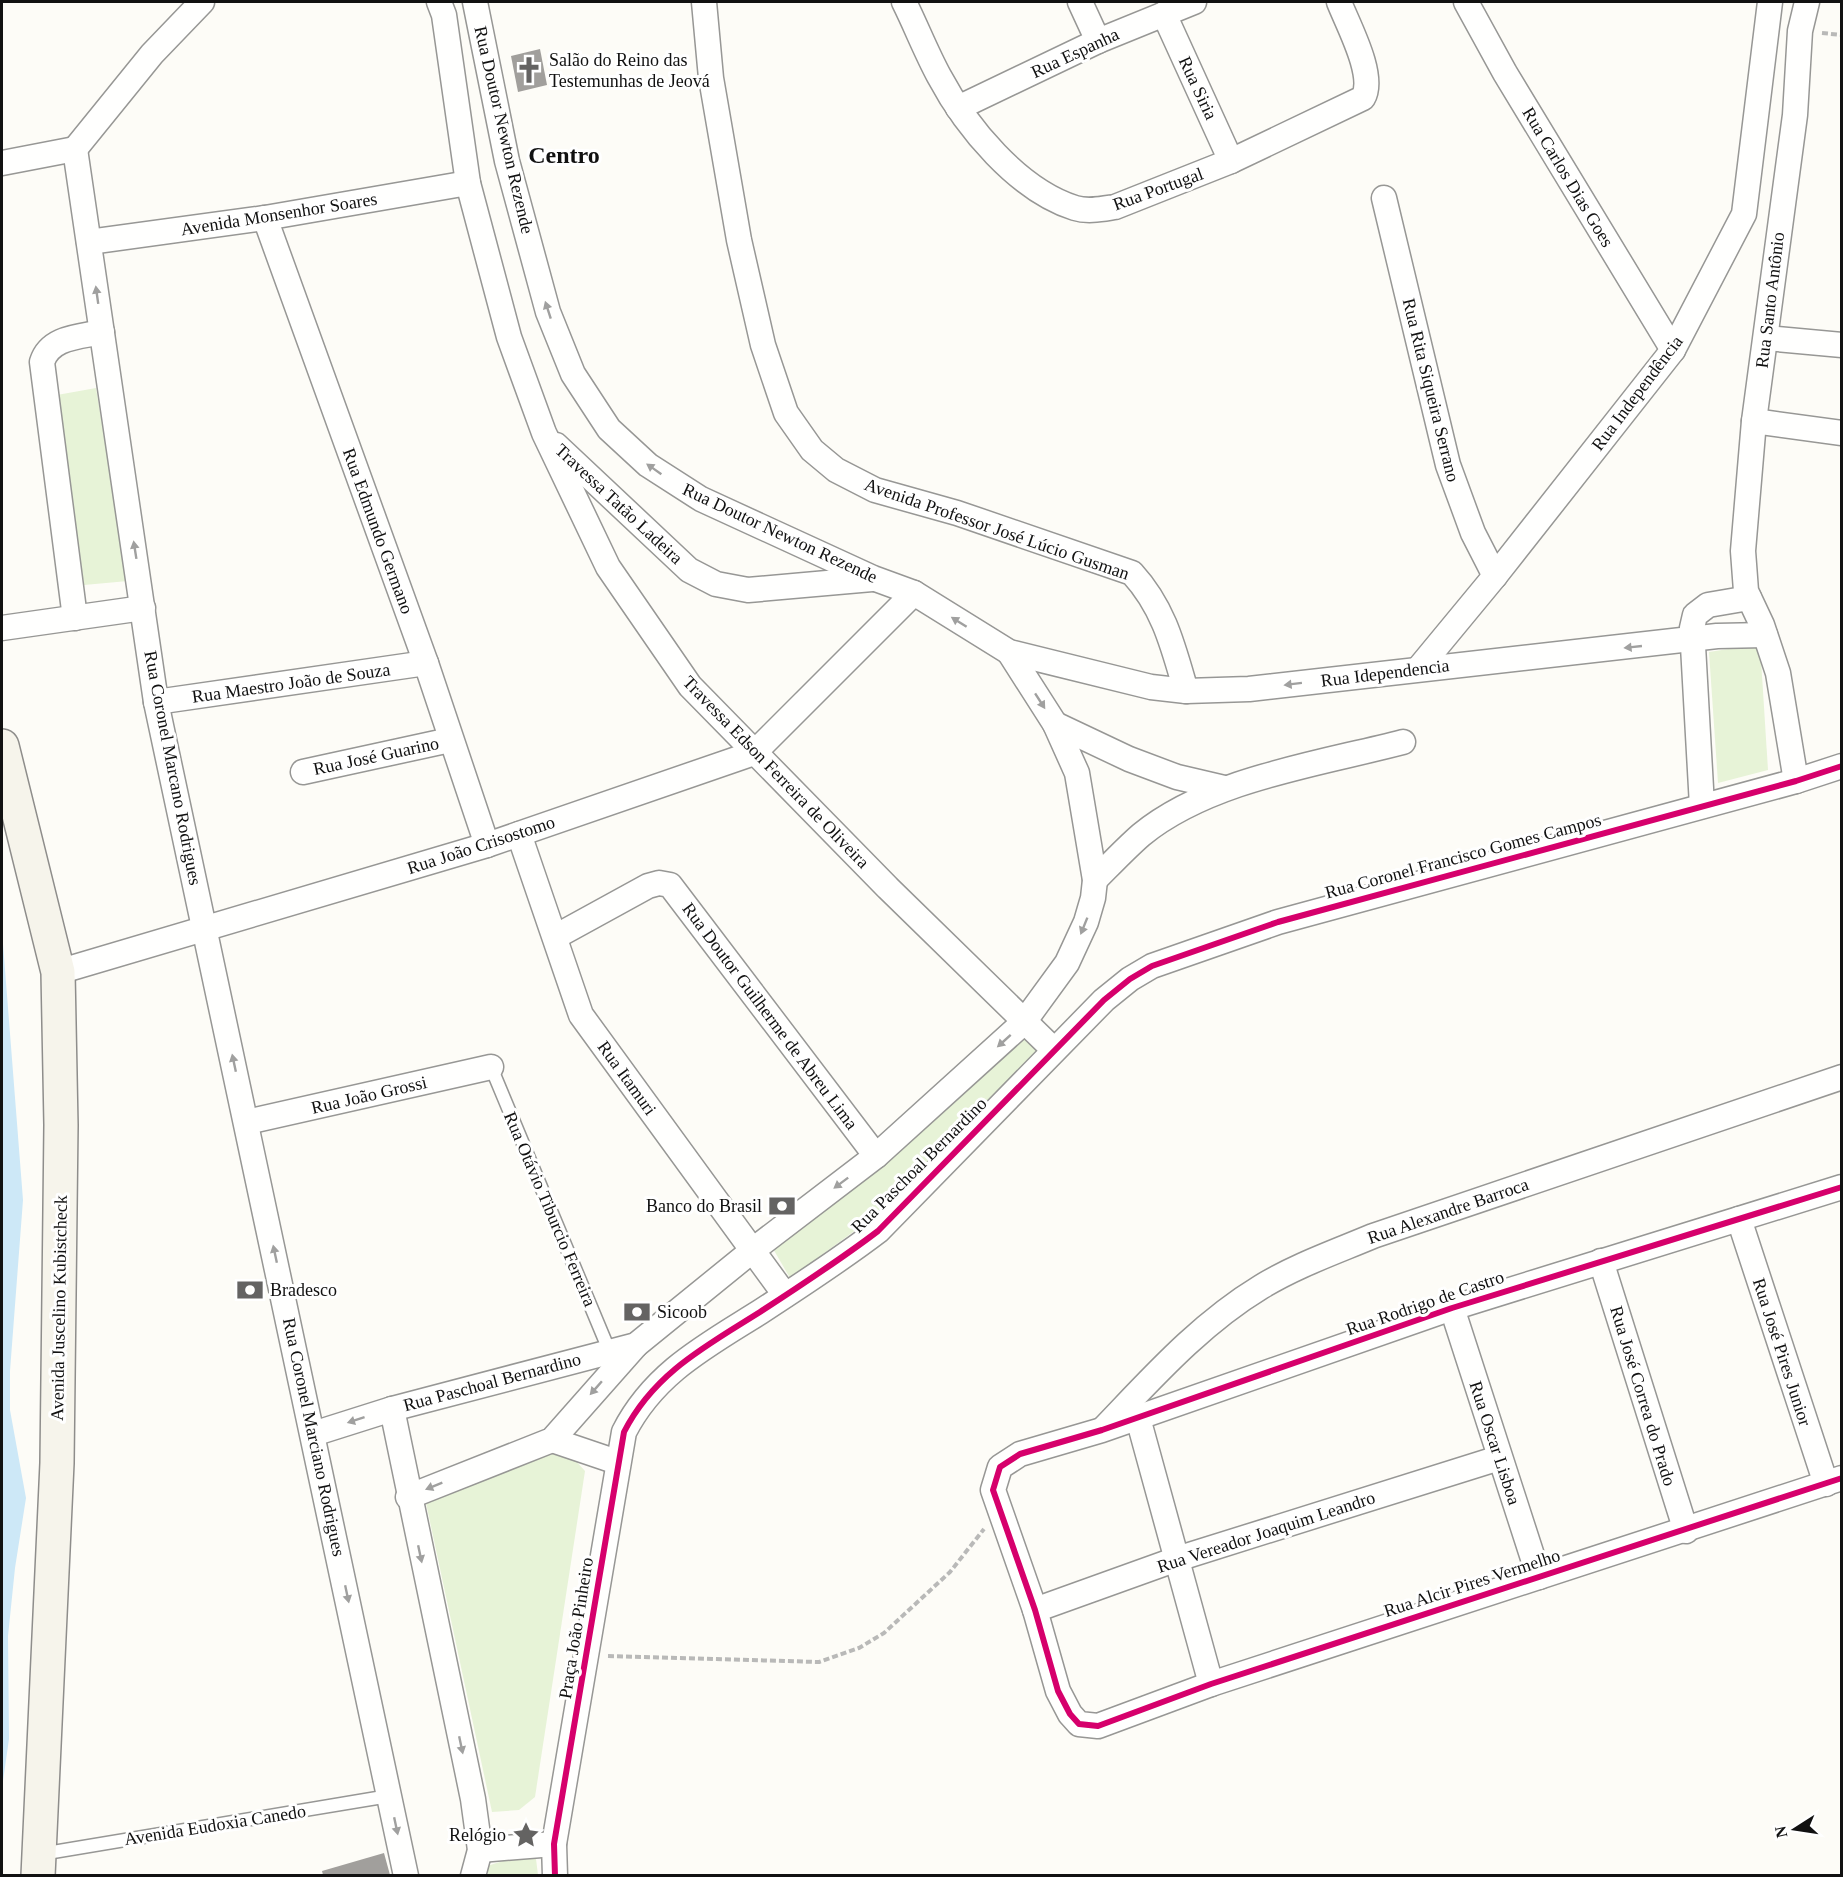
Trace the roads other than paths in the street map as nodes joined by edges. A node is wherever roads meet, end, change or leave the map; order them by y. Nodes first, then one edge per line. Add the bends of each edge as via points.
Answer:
1 (202, 2) edge
2 (475, 2) edge
3 (704, 2) edge
4 (904, 2) edge
5 (1080, 2) edge
6 (1194, 2) edge
7 (1339, 2) edge
8 (1466, 2) edge
9 (1770, 2) edge
10 (1807, 2) edge
11 (442, 6) edge
12 (1164, 14) junction
13 (1098, 41) junction
14 (958, 108) junction
15 (75, 149) junction
16 (1231, 161) junction
17 (2, 163) edge
18 (468, 183) junction
19 (1384, 198) dead end
20 (265, 219) junction
21 (89, 242) junction
22 (102, 332) junction
23 (1766, 338) junction
24 (1842, 345) edge
25 (1673, 350) junction
26 (1754, 422) junction
27 (544, 433) junction
28 (1842, 433) edge
29 (1495, 576) junction
30 (873, 578) junction
31 (914, 593) junction
32 (1749, 598) junction
33 (143, 608) junction
34 (75, 618) junction
35 (2, 628) edge
36 (1766, 635) junction
37 (1691, 641) junction
38 (1009, 652) junction
39 (426, 663) junction
40 (1419, 668) junction
41 (1186, 691) junction
42 (156, 702) junction
43 (1055, 724) junction
44 (450, 740) junction
45 (1403, 742) dead end
46 (2, 746) edge
47 (754, 753) junction
48 (1842, 766) edge
49 (303, 772) dead end
50 (1797, 781) junction
51 (1224, 788) junction
52 (1702, 807) junction
53 (519, 834) junction
54 (487, 845) junction
55 (1095, 880) junction
56 (205, 929) junction
57 (555, 937) junction
58 (58, 972) junction
59 (1104, 1000) joint
60 (1024, 1022) junction
61 (1054, 1050) junction
62 (490, 1067) joint
63 (1842, 1077) edge
64 (247, 1122) junction
65 (876, 1156) junction
66 (1842, 1187) edge
67 (1739, 1219) junction
68 (753, 1250) junction
69 (1601, 1261) junction
70 (785, 1295) junction
71 (1452, 1308) junction
72 (636, 1345) junction
73 (609, 1350) junction
74 (648, 1393) joint
75 (392, 1409) junction
76 (1138, 1418) junction
77 (1102, 1430) junction
78 (313, 1434) junction
79 (552, 1440) junction
80 (1020, 1454) joint
81 (1499, 1458) junction
82 (617, 1462) junction
83 (1834, 1481) edge
84 (408, 1497) junction
85 (1686, 1531) junction
86 (1177, 1559) junction
87 (1539, 1577) junction
88 (1035, 1610) junction
89 (1211, 1684) junction
90 (389, 1796) junction
91 (554, 1844) junction
92 (480, 1850) junction
93 (40, 1865) edge
94 (406, 1875) edge
95 (473, 1875) edge
96 (555, 1875) edge

1 - 15 street via 152,54
30 -> 2 street, Rua Doutor Newton Rezende via 701,499 648,465 609,429 573,374 548,312 507,161
3 - 41 street, Avenida Professor José Lúcio Gusman via 711,78 739,240 763,345 786,413 812,450 836,470 875,490 957,513 1132,573 1150,593 1162,616
4 - 14 street, Rua Portugal
5 - 13 street
6 - 12 street, Rua Espanha
7 - 16 street, Rua Portugal via 1364,65 1367,91 1363,98
8 - 25 street, Rua Carlos Dias Goes
9 - 25 street, Rua Independência via 1744,214
10 - 23 street, Rua Santo Antônio via 1800,31 1795,115
11 - 18 street, Travessa Edson Ferreira de Oliveira
12 - 13 street, Rua Espanha
12 - 16 street, Rua Siria
13 - 14 street, Rua Espanha
14 - 16 street, Rua Portugal via 999,159 1042,192 1075,208 1115,207
15 - 17 street
15 - 21 street, Rua Coronel Marcano Rodrigues
18 - 20 street, Avenida Monsenhor Soares
18 - 27 street, Travessa Edson Ferreira de Oliveira via 509,337
19 - 29 street, Rua Rita Siqueira Serrano via 1448,465 1473,533
20 - 21 street, Avenida Monsenhor Soares
20 - 39 street, Rua Edmundo Germano
22 -> 21 street, Rua Coronel Marcano Rodrigues
33 -> 22 street, Rua Coronel Marcano Rodrigues
22 - 34 street via 53,345 42,362
23 - 24 street
23 - 26 street, Rua Santo Antônio
25 - 29 street, Rua Independência
26 - 28 street
26 - 32 street, Rua Santo Antônio via 1743,551
27 - 30 street, Travessa Tatão Ladeira via 689,570 716,584 748,590
27 - 47 street, Travessa Edson Ferreira de Oliveira via 608,567 648,629 690,686
29 - 40 street, Rua Independência
30 - 31 street, Rua Doutor Newton Rezende
38 -> 31 street, Rua Doutor Newton Rezende
31 - 47 street
32 - 36 street, Rua Santo Antônio
32 - 37 street via 1699,610
33 - 34 street
33 - 42 street, Rua Coronel Marcano Rodrigues
34 - 35 street
36 - 37 street, Rua Idependencia
36 - 50 street, Rua Santo Antônio via 1778,674
37 -> 40 street, Rua Idependencia
37 - 52 street
38 - 41 street, Rua Idependencia via 1151,687
38 -> 43 street
39 - 42 street, Rua Maestro João de Souza
39 - 44 street, Rua Edmundo Germano
40 -> 41 street, Rua Idependencia via 1249,689
42 - 56 street, Rua Coronel Marcano Rodrigues
43 - 51 street via 1129,759
43 - 55 street via 1077,773
44 - 49 street, Rua José Guarino
44 - 54 street, Rua Edmundo Germano
45 - 51 street
46 - 58 street, Avenida Juscelino Kubistcheck
47 - 53 street, Rua João Crisostomo
47 - 60 street, Travessa Edson Ferreira de Oliveira
48 - 50 street, Rua Coronel Francisco Gomes Campos
50 - 52 street, Rua Coronel Francisco Gomes Campos
51 - 55 street via 1142,834
52 - 59 street, Rua Coronel Francisco Gomes Campos via 1278,922 1152,966
53 - 54 street, Rua João Crisostomo
53 - 57 street, Rua Itamuri
54 - 56 street, Rua João Crisostomo
55 -> 60 street, Rua Paschoal Bernardino via 1091,906 1067,963
56 - 58 street, Rua João Crisostomo
64 -> 56 street, Rua Coronel Marciano Rodrigues
57 - 65 street, Rua Doutor Guilherme de Abreu Lima via 648,886 670,885
57 - 68 street, Rua Itamuri via 581,1015
58 - 93 street, Avenida Juscelino Kubistcheck via 61,1125 57,1463
59 - 61 street, Rua Paschoal Bernardino
60 - 61 street, Travessa Edson Ferreira de Oliveira
60 -> 65 street, Rua Paschoal Bernardino
61 - 70 street, Rua Paschoal Bernardino via 878,1231
62 - 64 street, Rua João Grossi
62 - 73 lane, Rua Otávio Tiburcio Ferreira
63 - 77 street, Rua Alexandre Barroca via 1372,1236 1306,1265 1261,1287 1215,1320 1182,1347
78 -> 64 street, Rua Coronel Marciano Rodrigues
65 -> 68 street, Rua Paschoal Bernardino
66 - 67 street, Rua Rodrigo de Castro
67 - 69 street, Rua Rodrigo de Castro
67 - 83 street, Rua José Pires Junior
68 - 70 street, Rua Itamuri
68 - 72 street, Rua Paschoal Bernardino
69 - 71 street, Rua Rodrigo de Castro
69 - 85 street, Rua José Correa do Prado
70 - 74 street, Rua Paschoal Bernardino via 684,1360
71 - 76 street, Rua Rodrigo de Castro
71 - 81 street, Rua Oscar Lisboa
72 - 73 street, Rua Paschoal Bernardino
72 -> 79 street
73 - 75 street, Rua Paschoal Bernardino
74 - 82 street, Praça João Pinheiro via 624,1432
75 -> 78 street, Rua Paschoal Bernardino
75 - 84 street
76 - 77 street, Rua Rodrigo de Castro
76 - 86 street
77 - 80 street, Rua Rodrigo de Castro
78 -> 90 street, Rua Coronel Marciano Rodrigues
79 - 82 street
79 -> 84 street
80 - 88 street, Rua Alcir Pires Vermelho via 1000,1467 993,1490
81 - 86 street, Rua Vereador Joaquim Leandro
81 - 87 street, Rua Oscar Lisboa
82 - 91 street, Praça João Pinheiro
83 - 85 street, Rua Alcir Pires Vermelho
84 -> 92 street via 473,1799
85 - 87 street, Rua Alcir Pires Vermelho
86 - 88 street, Rua Vereador Joaquim Leandro
86 - 89 street
87 - 89 street, Rua Alcir Pires Vermelho
88 - 89 street, Rua Alcir Pires Vermelho via 1058,1691 1070,1714 1086,1726 1098,1726
90 - 93 lane, Avenida Eudoxia Canedo
90 -> 94 street, Rua Coronel Marciano Rodrigues
91 - 92 street
91 - 96 street, Praça João Pinheiro
92 - 95 street

